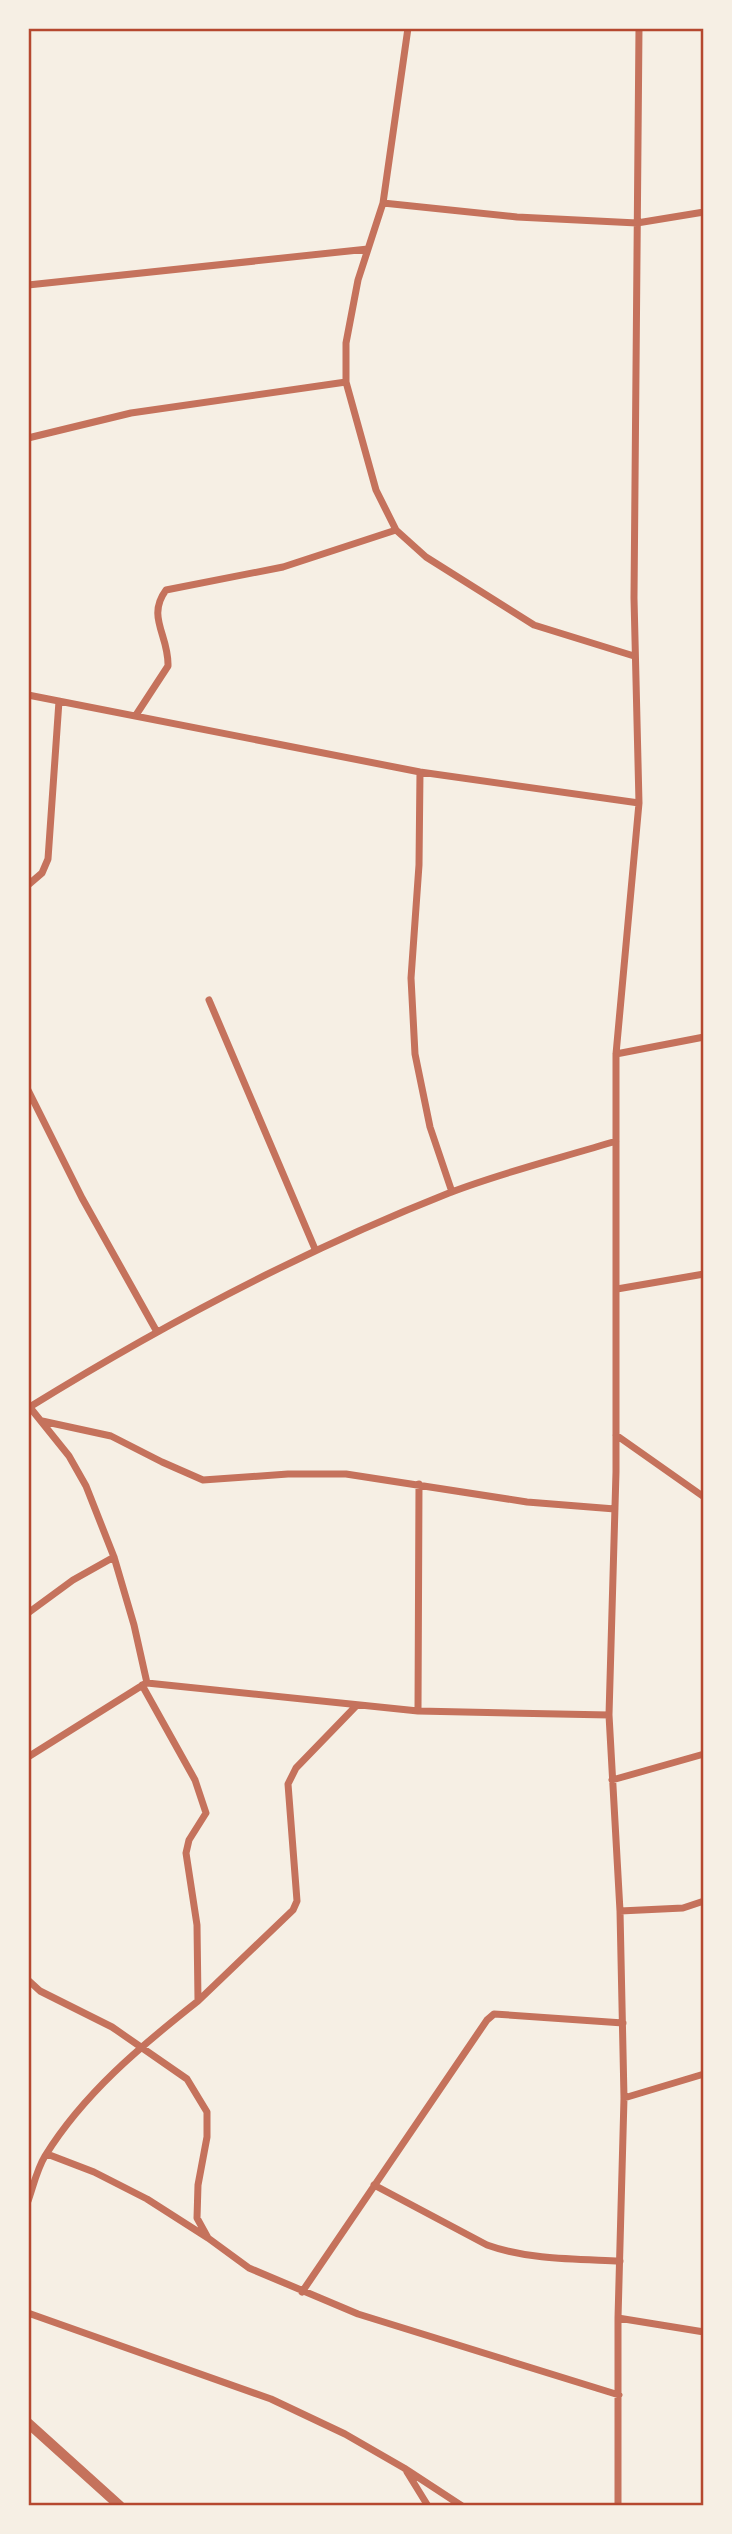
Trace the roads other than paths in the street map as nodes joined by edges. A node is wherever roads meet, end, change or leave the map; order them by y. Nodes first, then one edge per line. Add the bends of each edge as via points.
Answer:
1 (408, 28) edge
2 (639, 28) edge
3 (383, 203) junction
4 (704, 212) edge
5 (637, 223) junction
6 (368, 249) junction
7 (28, 285) edge
8 (346, 382) junction
9 (28, 438) edge
10 (396, 530) junction
11 (634, 656) junction
12 (28, 695) edge
13 (59, 701) junction
14 (135, 715) junction
15 (420, 772) junction
16 (639, 803) junction
17 (28, 885) edge
18 (209, 1000) dead end
19 (704, 1037) edge
20 (616, 1054) junction
21 (28, 1090) edge
22 (616, 1141) junction
23 (452, 1192) junction
24 (315, 1250) junction
25 (704, 1274) edge
26 (617, 1289) junction
27 (157, 1332) junction
28 (29, 1407) edge
29 (41, 1420) junction
30 (616, 1435) junction
31 (419, 1484) junction
32 (704, 1497) edge
33 (615, 1509) junction
34 (114, 1557) junction
35 (28, 1613) edge
36 (144, 1684) junction
37 (357, 1705) junction
38 (418, 1711) junction
39 (609, 1715) junction
40 (704, 1755) edge
41 (28, 1757) edge
42 (612, 1780) junction
43 (704, 1901) edge
44 (620, 1910) junction
45 (28, 1980) edge
46 (198, 2001) junction
47 (622, 2023) junction
48 (143, 2046) junction
49 (704, 2074) edge
50 (624, 2098) junction
51 (47, 2154) junction
52 (374, 2185) junction
53 (28, 2202) edge
54 (208, 2238) junction
55 (620, 2261) junction
56 (302, 2292) junction
57 (28, 2313) edge
58 (618, 2318) junction
59 (704, 2332) edge
60 (619, 2395) junction
61 (28, 2423) edge
62 (404, 2468) junction
63 (120, 2506) edge
64 (428, 2506) edge
65 (462, 2506) edge
66 (618, 2506) edge

1 - 3 street
2 - 5 street
3 - 5 street
3 - 6 street
4 - 5 street
5 - 11 street
6 - 7 street
6 - 8 street via 346,343
8 - 9 street via 131,413
8 - 10 street via 376,490
10 - 11 street via 426,557 534,625
10 - 14 street via 283,567 166,590 158,601 156,616 165,637 168,667
11 - 16 street
12 - 13 street
13 - 14 street
13 - 17 street via 48,859 42,873
14 - 15 street
15 - 16 street
15 - 23 street via 411,978 415,1054 430,1127
16 - 20 street
18 - 24 street
19 - 20 street
20 - 22 street
21 - 27 street
22 - 23 street
22 - 26 street
23 - 24 street
24 - 27 street
25 - 26 street
26 - 30 street
27 - 28 street
28 - 29 street
29 - 31 street via 111,1436 203,1480 346,1474
29 - 34 street via 86,1486
30 - 32 street
30 - 33 street
31 - 33 street via 527,1502
31 - 38 street
33 - 39 street
34 - 35 street
34 - 36 street via 134,1625
36 - 37 street
36 - 41 street
36 - 46 street via 195,1780 206,1813 186,1853 197,1925
37 - 38 street
37 - 46 street via 296,1768 288,1784 298,1901
38 - 39 street
39 - 42 street
40 - 42 street
42 - 44 street
43 - 44 street via 682,1908
44 - 47 street
45 - 48 street via 40,1991
46 - 48 street
47 - 50 street
47 - 52 street via 494,2014
48 - 51 street via 95,2090
48 - 54 street via 187,2079 207,2112 197,2218
49 - 50 street
50 - 55 street
51 - 53 street
51 - 54 street via 147,2199
52 - 55 street via 506,2252
52 - 56 street
54 - 56 street via 249,2268
55 - 58 street
56 - 60 street via 358,2314
57 - 62 street via 271,2399
58 - 59 street
58 - 60 street
60 - 66 street
61 - 63 street
62 - 64 street
62 - 65 street

